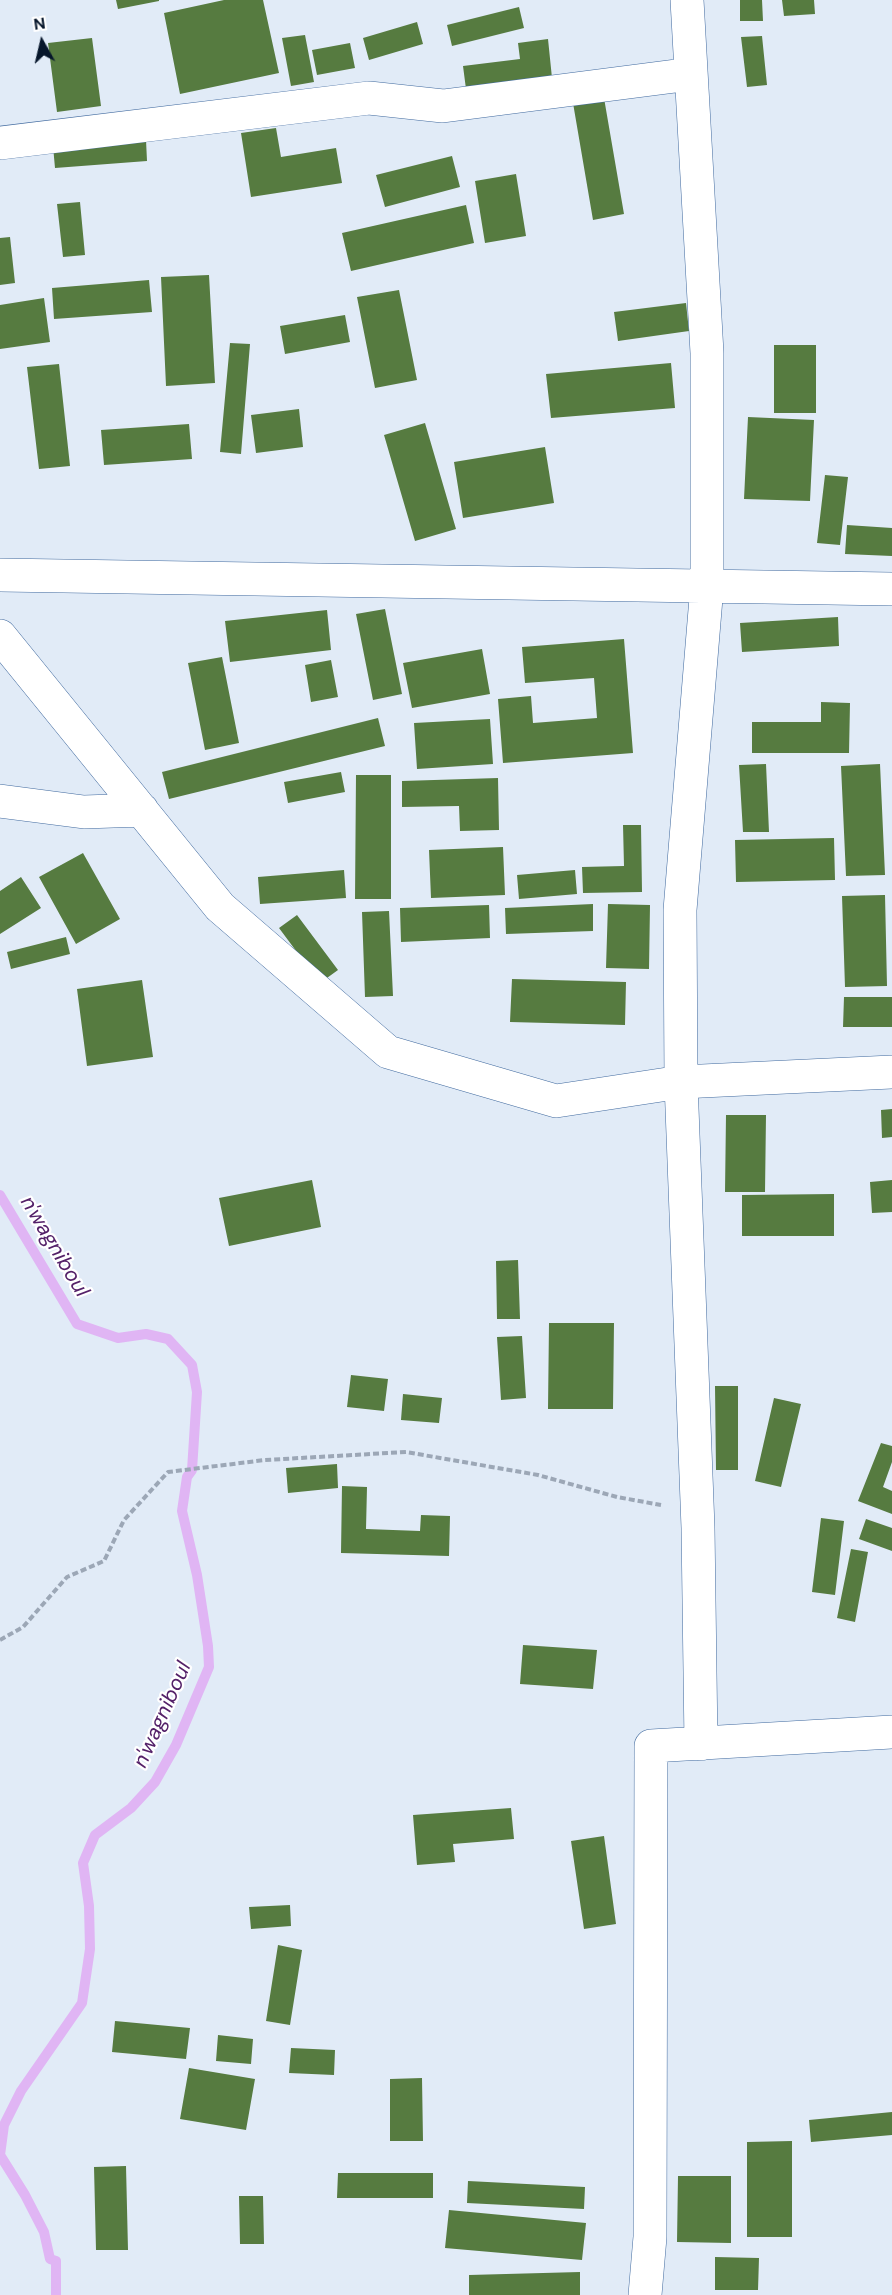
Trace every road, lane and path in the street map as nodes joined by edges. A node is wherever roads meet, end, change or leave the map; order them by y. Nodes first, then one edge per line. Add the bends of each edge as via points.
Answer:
1 (687, 0) edge
2 (691, 74) junction
3 (0, 142) edge
4 (0, 575) edge
5 (707, 586) junction
6 (892, 589) edge
7 (0, 636) edge
8 (0, 801) edge
9 (142, 810) junction
10 (892, 1072) edge
11 (681, 1082) junction
12 (698, 1528) junction
13 (0, 1640) edge
14 (892, 1732) edge
15 (701, 1743) junction
16 (645, 2295) edge

1 - 2 street
2 - 3 street via 443,106 369,98
2 - 5 street via 707,353
4 - 5 street
5 - 6 street
5 - 11 street via 680,910
7 - 9 street
8 - 9 street via 84,812
9 - 11 street via 220,907 388,1052 556,1101
10 - 11 street
11 - 12 street
12 - 13 path via 665,1505 617,1497 538,1475 406,1452 265,1460 168,1473 124,1520 104,1561 67,1577 23,1627
12 - 15 street
14 - 15 street
15 - 16 street via 651,1746 650,2225

